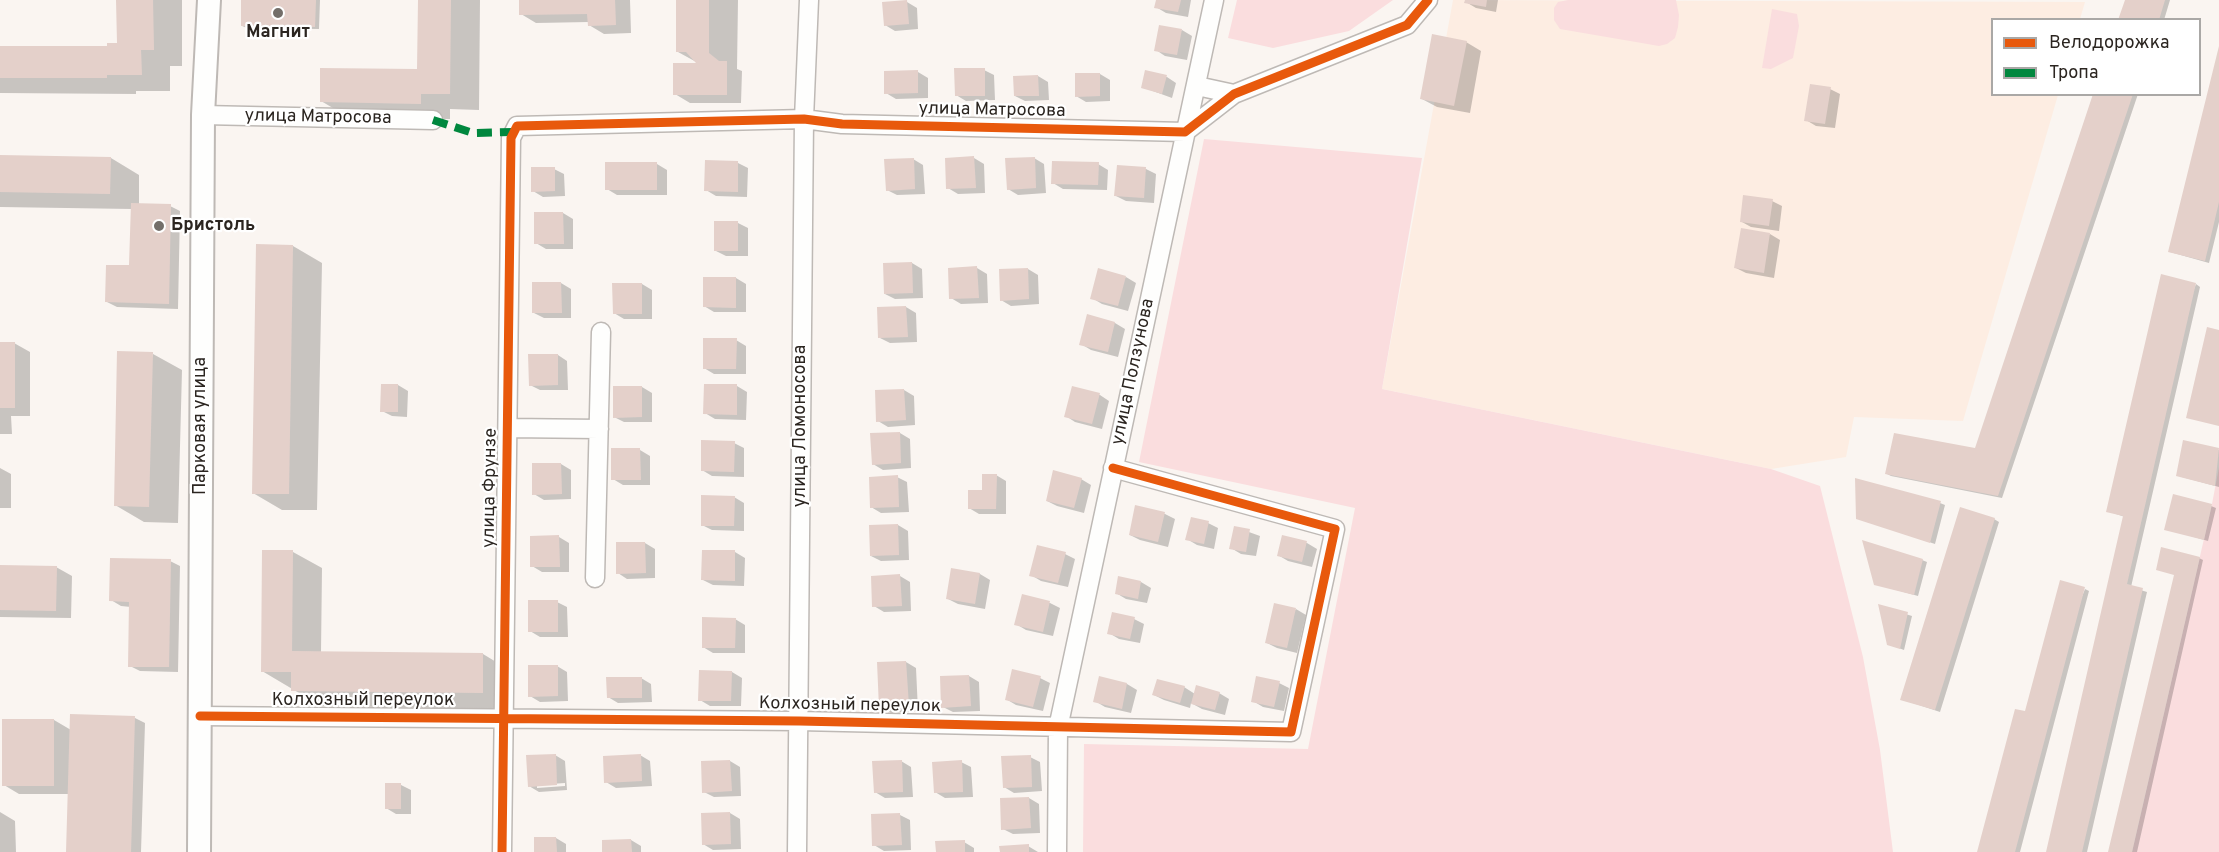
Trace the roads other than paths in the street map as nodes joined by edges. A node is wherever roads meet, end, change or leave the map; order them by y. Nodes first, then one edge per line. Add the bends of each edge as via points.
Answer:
1 (209, 0) edge
2 (810, 0) edge
3 (1214, 0) edge
4 (1428, 0) edge
5 (1197, 86) junction
6 (1234, 94) junction
7 (203, 115) junction
8 (804, 119) junction
9 (433, 120) dead end
10 (517, 126) joint
11 (1185, 132) junction
12 (601, 332) dead end
13 (509, 428) junction
14 (599, 429) junction
15 (1113, 468) junction
16 (596, 578) dead end
17 (200, 716) junction
18 (503, 718) junction
19 (799, 721) junction
20 (1058, 728) junction
21 (199, 852) edge
22 (502, 852) edge
23 (797, 852) edge
24 (1057, 852) edge

1 - 7 street, Парковая улица
2 - 8 street, улица Ломоносова
3 - 5 street, улица Ползунова
4 - 6 street via 1407,25
5 - 6 street
5 - 11 street, улица Ползунова
6 - 11 street
7 - 9 street, улица Матросова
7 - 17 street, Парковая улица
8 - 10 street, улица Матросова
8 - 11 street, улица Матросова via 842,124
8 - 19 street, улица Ломоносова
10 - 13 street, улица Фрунзе via 511,138
11 - 15 street, улица Ползунова
12 - 14 street
13 - 14 street
13 - 18 street, улица Фрунзе
14 - 16 street
15 - 20 street, улица Ползунова
15 - 20 street, Колхозный переулок via 1335,529 1291,732
17 - 18 street, Колхозный переулок
17 - 21 street, Парковая улица
18 - 19 street, Колхозный переулок
18 - 22 street, улица Фрунзе
19 - 20 street, Колхозный переулок
19 - 23 street, улица Ломоносова
20 - 24 street, улица Ползунова

